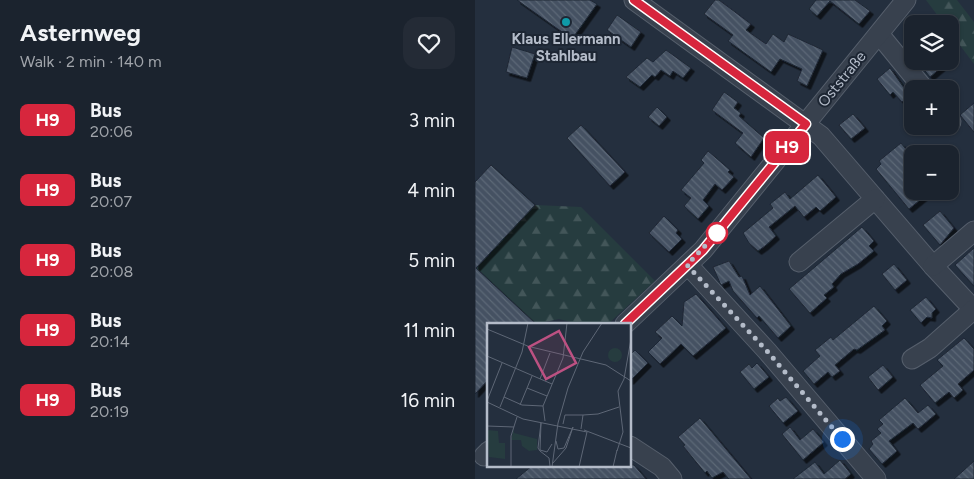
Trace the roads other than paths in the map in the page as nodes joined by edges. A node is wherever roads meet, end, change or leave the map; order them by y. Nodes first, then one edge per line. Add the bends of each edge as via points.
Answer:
1 (634, 0) edge
2 (906, 0) edge
3 (879, 34) junction
4 (917, 80) edge
5 (806, 124) junction
6 (875, 198) junction
7 (974, 231) edge
8 (799, 262) dead end
9 (687, 265) junction
10 (934, 274) junction
11 (974, 309) edge
12 (626, 323) edge
13 (911, 359) dead end
14 (631, 447) edge
15 (672, 479) edge
16 (876, 479) edge

1 - 5 street
2 - 3 street, Oststraße
3 - 4 street
3 - 5 street, Oststraße
5 - 6 street via 855,187
5 - 9 street, Oststraße via 703,250
6 - 8 street
6 - 10 street via 907,248
7 - 10 street
9 - 12 street, Oststraße
9 - 16 street via 767,351
10 - 11 street
11 - 13 street via 930,348
14 - 15 street via 662,467

